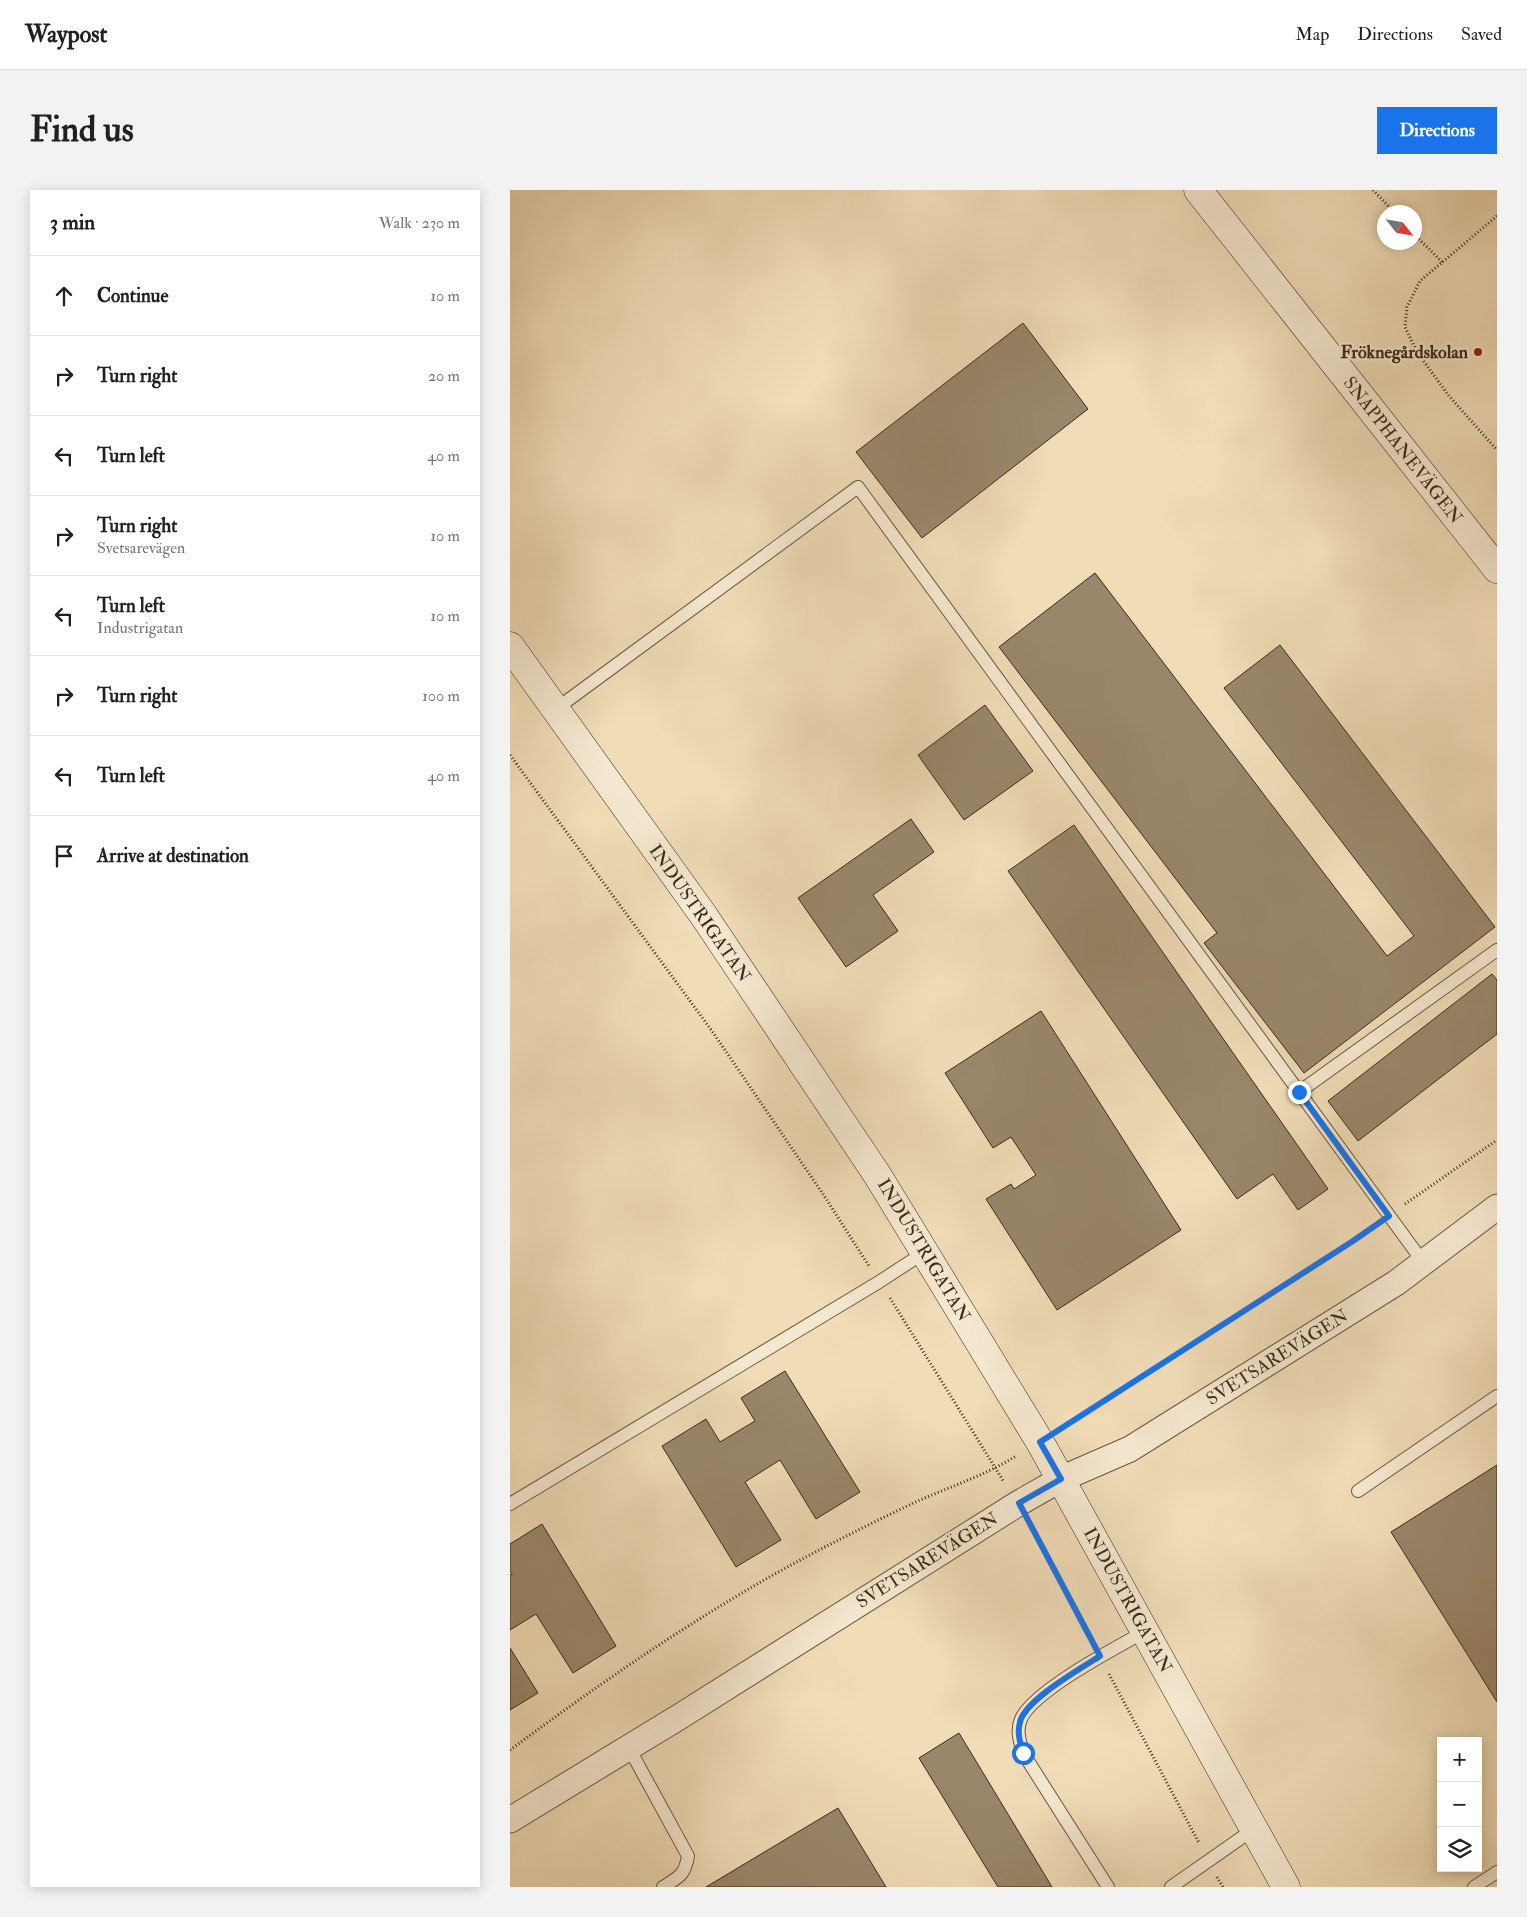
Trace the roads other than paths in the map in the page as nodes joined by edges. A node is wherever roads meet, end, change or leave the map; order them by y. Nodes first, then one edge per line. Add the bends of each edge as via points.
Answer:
1 (1198, 190) edge
2 (1497, 569) edge
3 (510, 646) edge
4 (556, 709) junction
5 (1497, 950) edge
6 (1299, 1092) junction
7 (1497, 1207) edge
8 (925, 1252) junction
9 (1423, 1262) junction
10 (1497, 1396) edge
11 (1061, 1479) junction
12 (1358, 1491) dead end
13 (510, 1504) edge
14 (1146, 1632) junction
15 (629, 1748) junction
16 (510, 1820) edge
17 (1254, 1829) junction
18 (1497, 1872) edge
19 (663, 1887) edge
20 (1108, 1887) edge
21 (1171, 1887) edge
22 (1286, 1887) edge
23 (1474, 1887) edge

1 - 2 street, SNAPPHANEVÄGEN
3 - 4 street, INDUSTRIGATAN
4 - 6 lane via 858,487
4 - 8 street, INDUSTRIGATAN via 704,916
5 - 6 lane
6 - 9 lane
7 - 9 street, SVETSAREVÄGEN
8 - 11 street, INDUSTRIGATAN
8 - 13 lane
9 - 11 street, SVETSAREVÄGEN via 1396,1283 1130,1449
10 - 12 lane
11 - 14 street, INDUSTRIGATAN
11 - 15 street, SVETSAREVÄGEN
14 - 17 street, INDUSTRIGATAN
14 - 20 lane via 1100,1656 1044,1694 1027,1708 1020,1721 1018,1737 1023,1753
15 - 16 street, SVETSAREVÄGEN
15 - 19 lane via 688,1856 686,1868 680,1876
17 - 21 lane
17 - 22 street, INDUSTRIGATAN
18 - 23 lane

